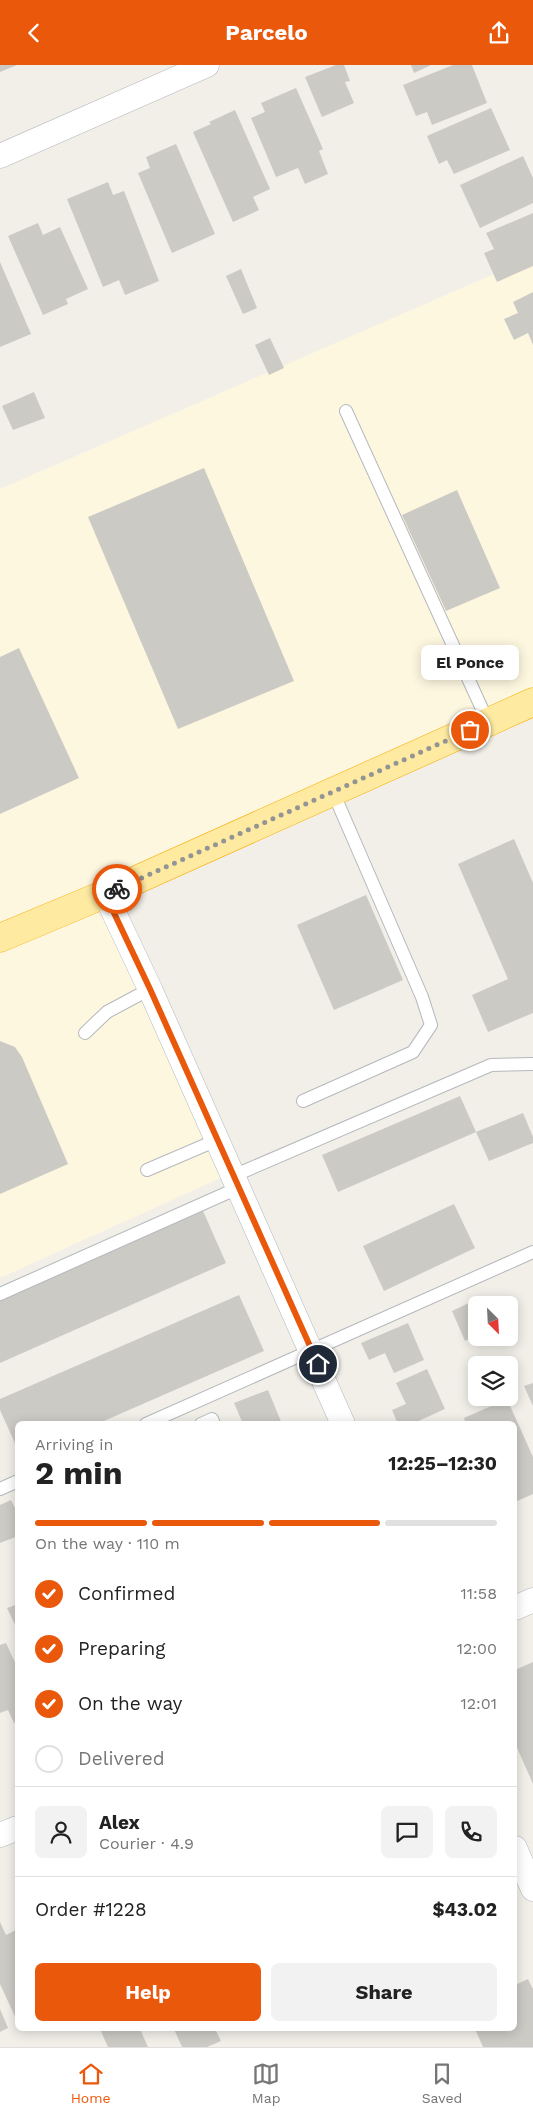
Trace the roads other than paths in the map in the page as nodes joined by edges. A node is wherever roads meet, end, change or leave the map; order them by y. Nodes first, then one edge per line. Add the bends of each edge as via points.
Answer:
1 (207, 65) edge
2 (0, 156) edge
3 (346, 411) dead end
4 (533, 702) edge
5 (488, 722) junction
6 (333, 792) junction
7 (105, 894) junction
8 (0, 938) edge
9 (150, 989) junction
10 (85, 1033) dead end
11 (531, 1067) edge
12 (303, 1101) dead end
13 (217, 1140) junction
14 (147, 1170) dead end
15 (235, 1182) junction
16 (533, 1252) edge
17 (0, 1294) edge
18 (311, 1350) junction
19 (175, 1418) edge
20 (160, 1421) edge
21 (342, 1421) edge
22 (15, 1482) edge
23 (0, 1489) edge
24 (533, 1600) edge
25 (517, 1607) edge
26 (15, 1829) edge
27 (0, 1835) edge
28 (517, 1853) edge
29 (533, 1889) edge

1 - 2 street
3 - 5 lane
4 - 5 highway
5 - 6 highway
6 - 7 highway
6 - 12 lane via 422,997 430,1025 413,1052
7 - 8 highway
7 - 9 street
9 - 10 lane via 106,1012
9 - 13 street
11 - 15 lane via 491,1065
13 - 14 lane
13 - 15 street
15 - 17 lane
15 - 18 street
16 - 18 lane
18 - 19 lane
18 - 21 street
19 - 20 lane
22 - 23 lane
24 - 25 street
26 - 27 street
28 - 29 street

